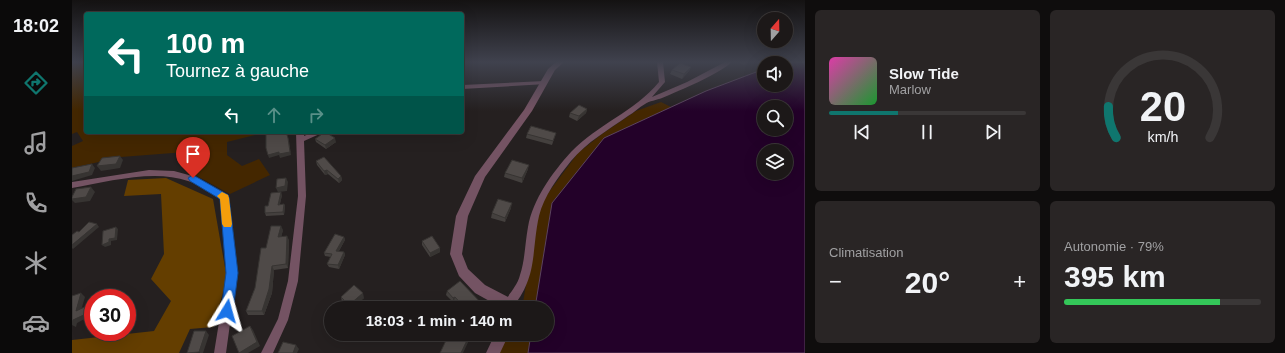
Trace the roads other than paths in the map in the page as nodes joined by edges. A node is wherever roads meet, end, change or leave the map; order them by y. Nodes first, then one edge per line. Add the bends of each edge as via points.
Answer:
1 (547, 78) edge
2 (662, 78) edge
3 (702, 78) edge
4 (544, 84) junction
5 (464, 87) edge
6 (646, 102) junction
7 (310, 134) edge
8 (300, 136) edge
9 (72, 185) edge
10 (500, 301) edge
11 (512, 301) edge
12 (499, 341) edge
13 (220, 353) edge
14 (267, 353) edge
15 (493, 353) edge

1 - 4 street
2 - 6 street via 662,82
3 - 6 street
4 - 5 street
4 - 10 street via 528,111 480,176 462,216 456,254 463,272 480,289
6 - 11 street via 585,143 537,204 527,268 521,287
7 - 8 street
8 - 14 street via 302,196 293,281 283,320
9 - 13 street via 149,173 174,174 193,178 225,198 232,273
12 - 15 street

